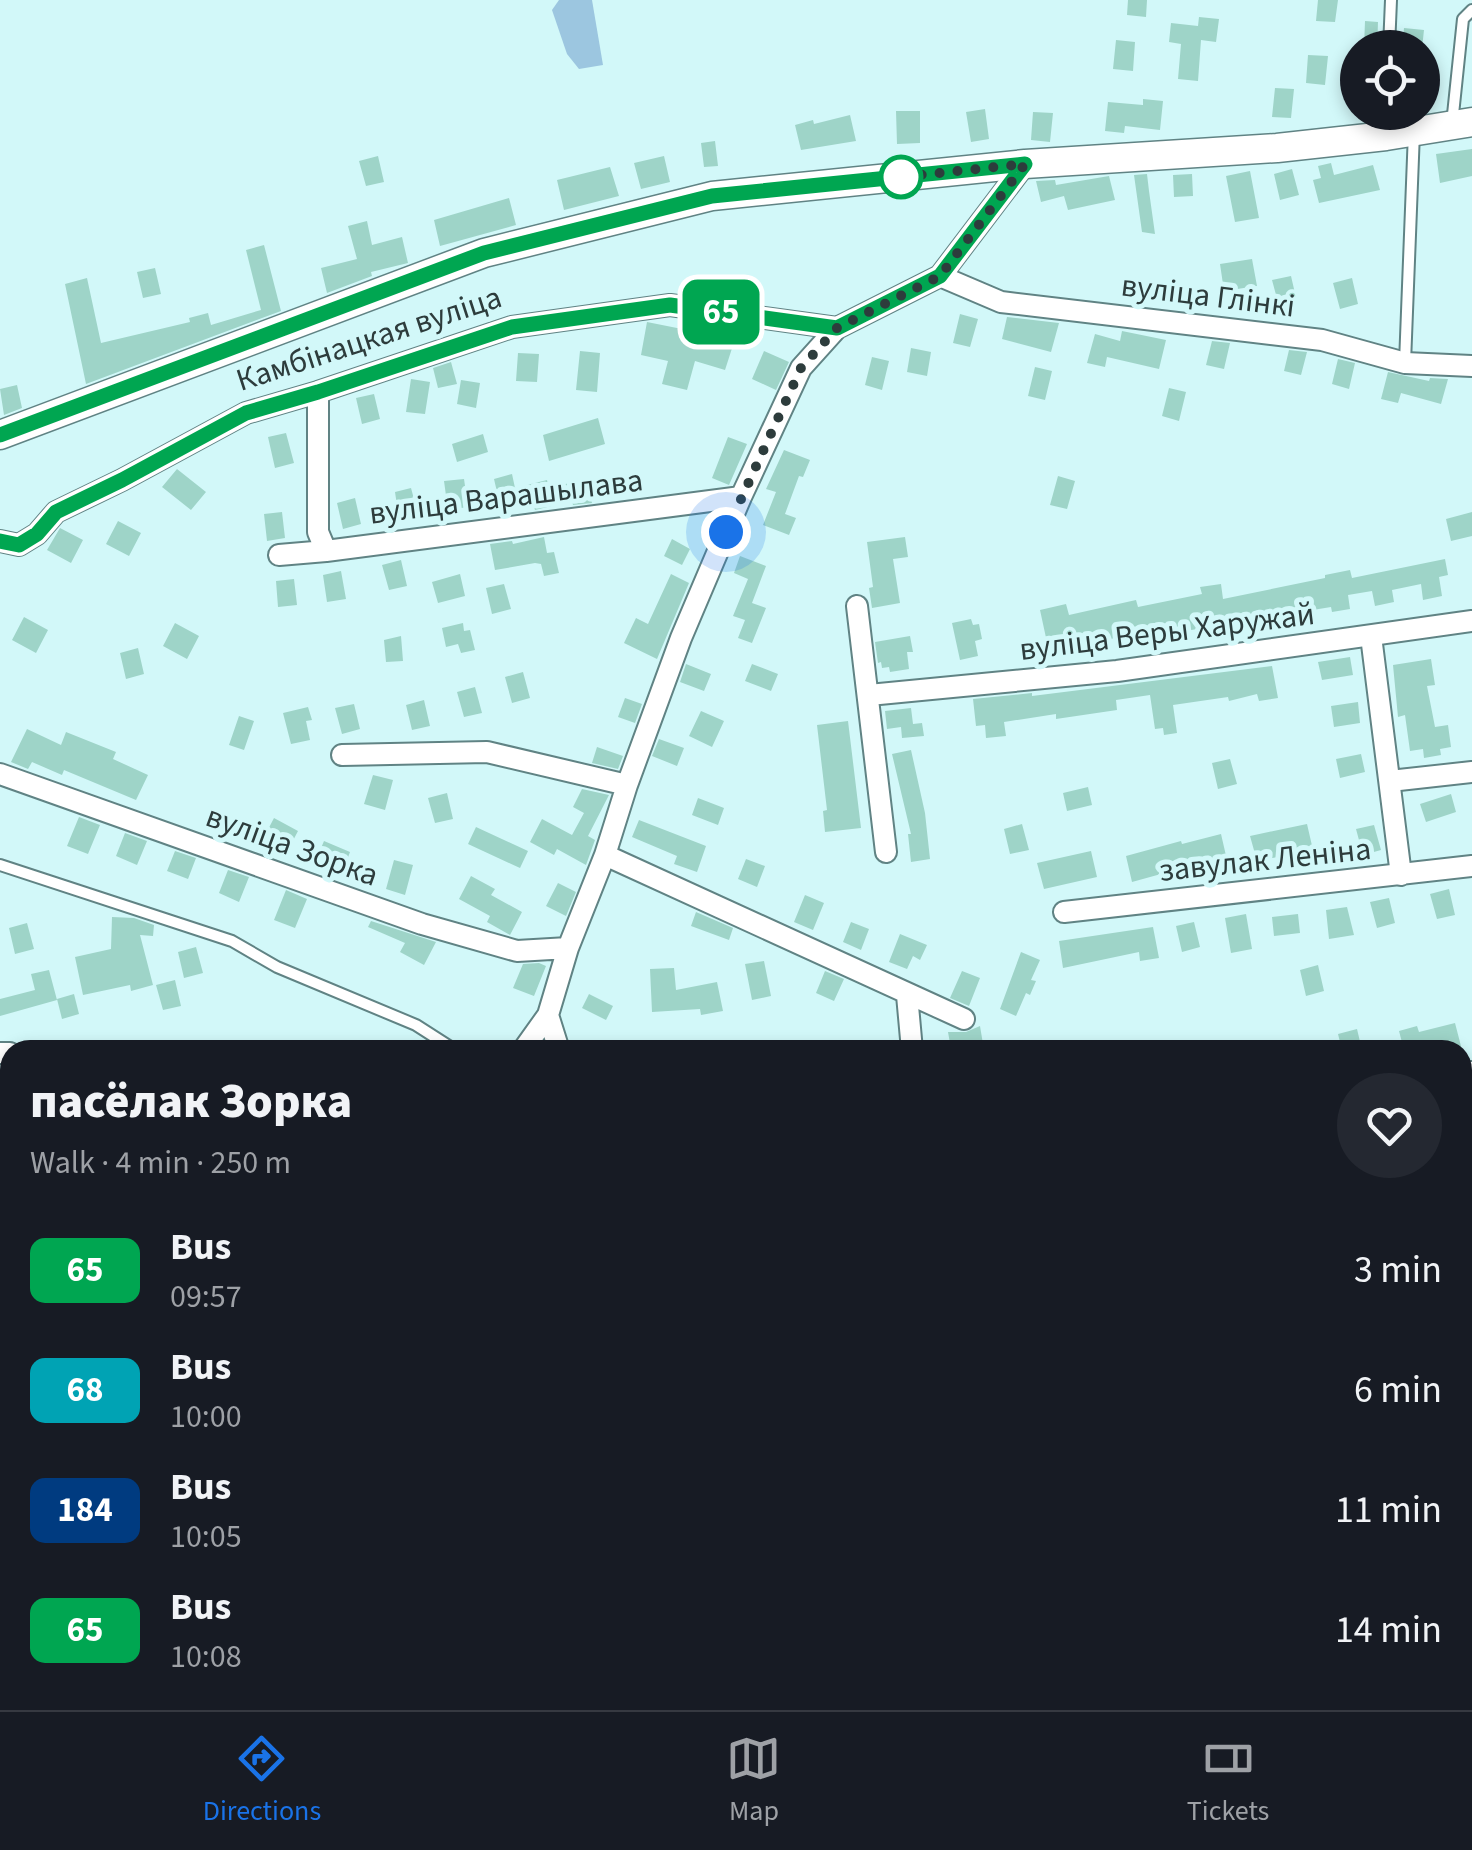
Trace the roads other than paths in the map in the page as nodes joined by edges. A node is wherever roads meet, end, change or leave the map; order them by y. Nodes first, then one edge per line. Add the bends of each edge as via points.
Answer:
1 (1391, 0) edge
2 (1472, 10) edge
3 (1390, 30) edge
4 (1462, 124) edge
5 (1359, 130) edge
6 (1410, 130) edge
7 (1414, 131) junction
8 (1025, 164) junction
9 (940, 276) junction
10 (837, 328) junction
11 (1405, 363) junction
12 (1472, 366) edge
13 (318, 392) junction
14 (0, 435) edge
15 (741, 497) junction
16 (0, 541) edge
17 (326, 552) junction
18 (279, 554) dead end
19 (858, 606) dead end
20 (1472, 622) edge
21 (1371, 636) junction
22 (869, 695) junction
23 (342, 755) dead end
24 (1472, 772) edge
25 (0, 774) edge
26 (1390, 781) junction
27 (627, 786) junction
28 (886, 852) dead end
29 (606, 855) junction
30 (0, 865) edge
31 (1472, 866) edge
32 (1402, 874) junction
33 (1064, 912) dead end
34 (568, 948) junction
35 (906, 996) junction
36 (548, 1015) junction
37 (964, 1019) dead end
38 (439, 1040) edge
39 (530, 1040) edge
40 (556, 1040) edge
41 (911, 1040) edge

1 - 3 lane
2 - 4 lane via 1463,18
4 - 7 street, Камбінацкая вуліца
5 - 8 street, Камбінацкая вуліца via 1277,148
6 - 7 street, Камбінацкая вуліца
7 - 11 lane
8 - 9 street
8 - 14 street, Камбінацкая вуліца via 712,196 484,253
9 - 10 street
9 - 11 street, вуліца Глінкі via 1002,302 1322,340
10 - 13 street, Камбінацкая вуліца via 670,305 512,327
10 - 15 street via 801,368
11 - 12 street, вуліца Глінкі
13 - 16 street, Камбінацкая вуліца via 246,413 56,512 19,545
13 - 17 street via 318,532
15 - 17 street, вуліца Варашылава
15 - 27 street
17 - 18 street, вуліца Варашылава
19 - 22 street
20 - 21 street, вуліца Веры Харужай
21 - 22 street, вуліца Веры Харужай via 1117,671
21 - 26 street
22 - 28 street
23 - 27 street via 487,752
24 - 26 street
25 - 34 street, вуліца Зорка via 422,924 517,950
26 - 32 street
27 - 29 street
29 - 34 street
29 - 35 street
30 - 38 lane via 232,941
31 - 32 street, завулак Леніна
32 - 33 street, завулак Леніна
34 - 36 street
35 - 37 street
35 - 41 street
36 - 39 street
36 - 40 street

